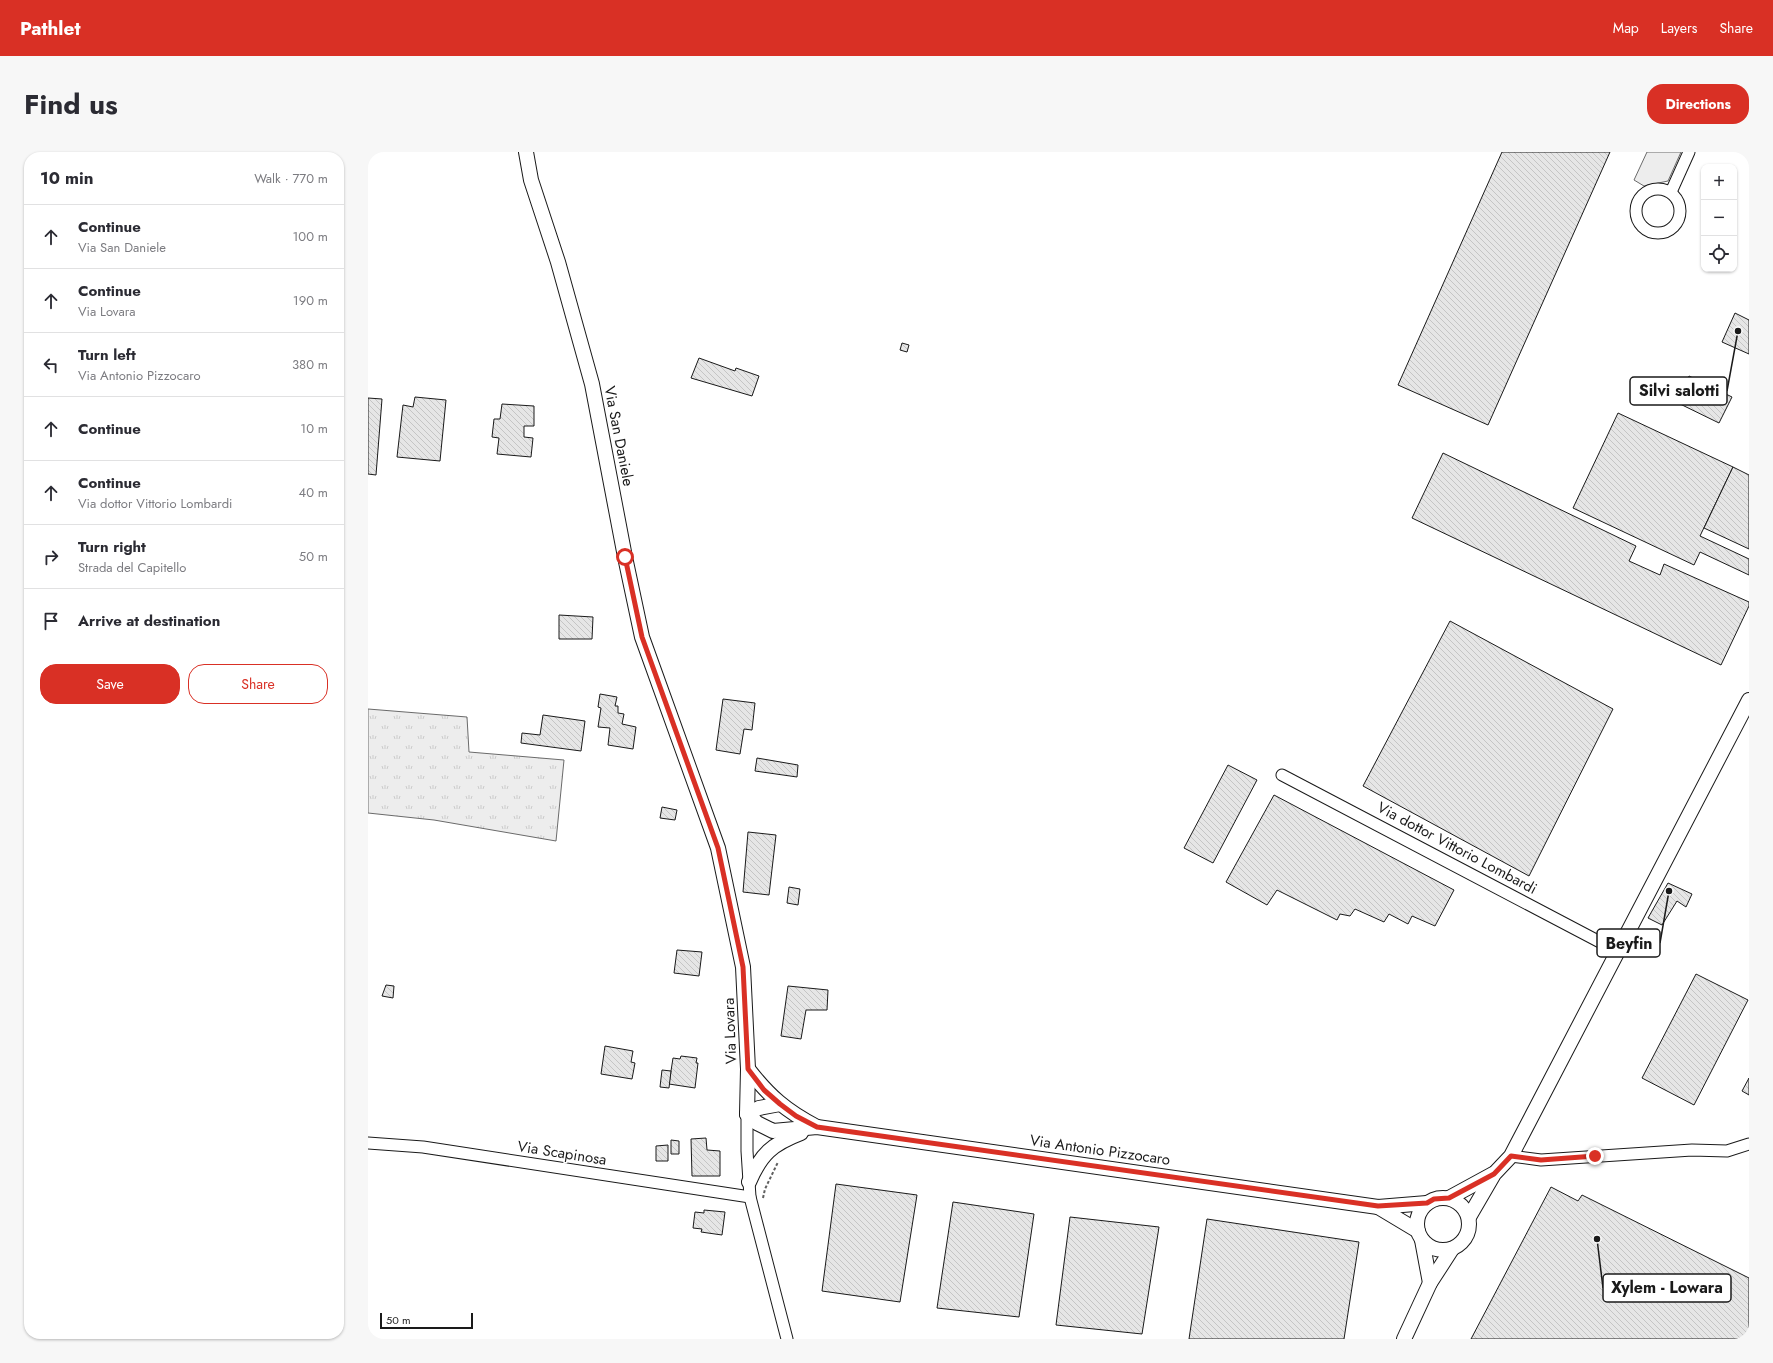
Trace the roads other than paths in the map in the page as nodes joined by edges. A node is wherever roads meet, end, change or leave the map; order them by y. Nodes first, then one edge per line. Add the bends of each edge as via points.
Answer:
1 (526, 152) edge
2 (1690, 152) edge
3 (1671, 192) junction
4 (1749, 700) edge
5 (675, 728) joint
6 (1282, 775) dead end
7 (1618, 951) junction
8 (748, 1069) junction
9 (780, 1104) junction
10 (747, 1114) junction
11 (817, 1127) junction
12 (368, 1143) edge
13 (1749, 1144) edge
14 (1511, 1156) junction
15 (1494, 1174) junction
16 (749, 1182) junction
17 (750, 1196) junction
18 (1449, 1198) junction
19 (1427, 1203) junction
20 (1378, 1206) junction
21 (1469, 1217) junction
22 (1420, 1236) junction
23 (1452, 1249) junction
24 (1430, 1283) junction
25 (787, 1339) edge
26 (1404, 1339) edge

1 - 5 street, Via San Daniele via 531,180 558,262 592,384 642,637
2 - 3 street
3 - 3 street via 1660,188 1648,190 1638,199 1635,212 1639,225 1650,233 1663,234 1674,227 1680,215 1679,202
4 - 7 street
5 - 8 street, Via Lovara via 718,848 735,923 744,974
6 - 7 street, Via dottor Vittorio Lombardi
7 - 14 street
8 - 9 street, Via Antonio Pizzocaro via 764,1090
8 - 10 street, Via Lovara
9 - 10 street via 759,1108
9 - 11 street, Via Antonio Pizzocaro
10 - 11 street, Via Antonio Pizzocaro via 757,1123 773,1131
10 - 16 street, Via Lovara
11 - 16 street, Via Antonio Pizzocaro via 768,1150
11 - 20 street, Via Antonio Pizzocaro
12 - 17 street, Via Scapinosa via 423,1147
13 - 14 street via 1727,1151 1692,1150 1541,1160
14 - 15 street
15 - 18 street
15 - 21 street
16 - 17 street, Via Lovara
17 - 25 street, Via Lovara
18 - 19 street via 1434,1199
18 - 21 street via 1461,1205
19 - 20 street, Via Antonio Pizzocaro
19 - 22 street via 1418,1216
20 - 22 street, Via Antonio Pizzocaro
21 - 23 street via 1468,1232 1459,1245
22 - 23 street via 1428,1246
22 - 24 street
23 - 24 street
24 - 26 street

